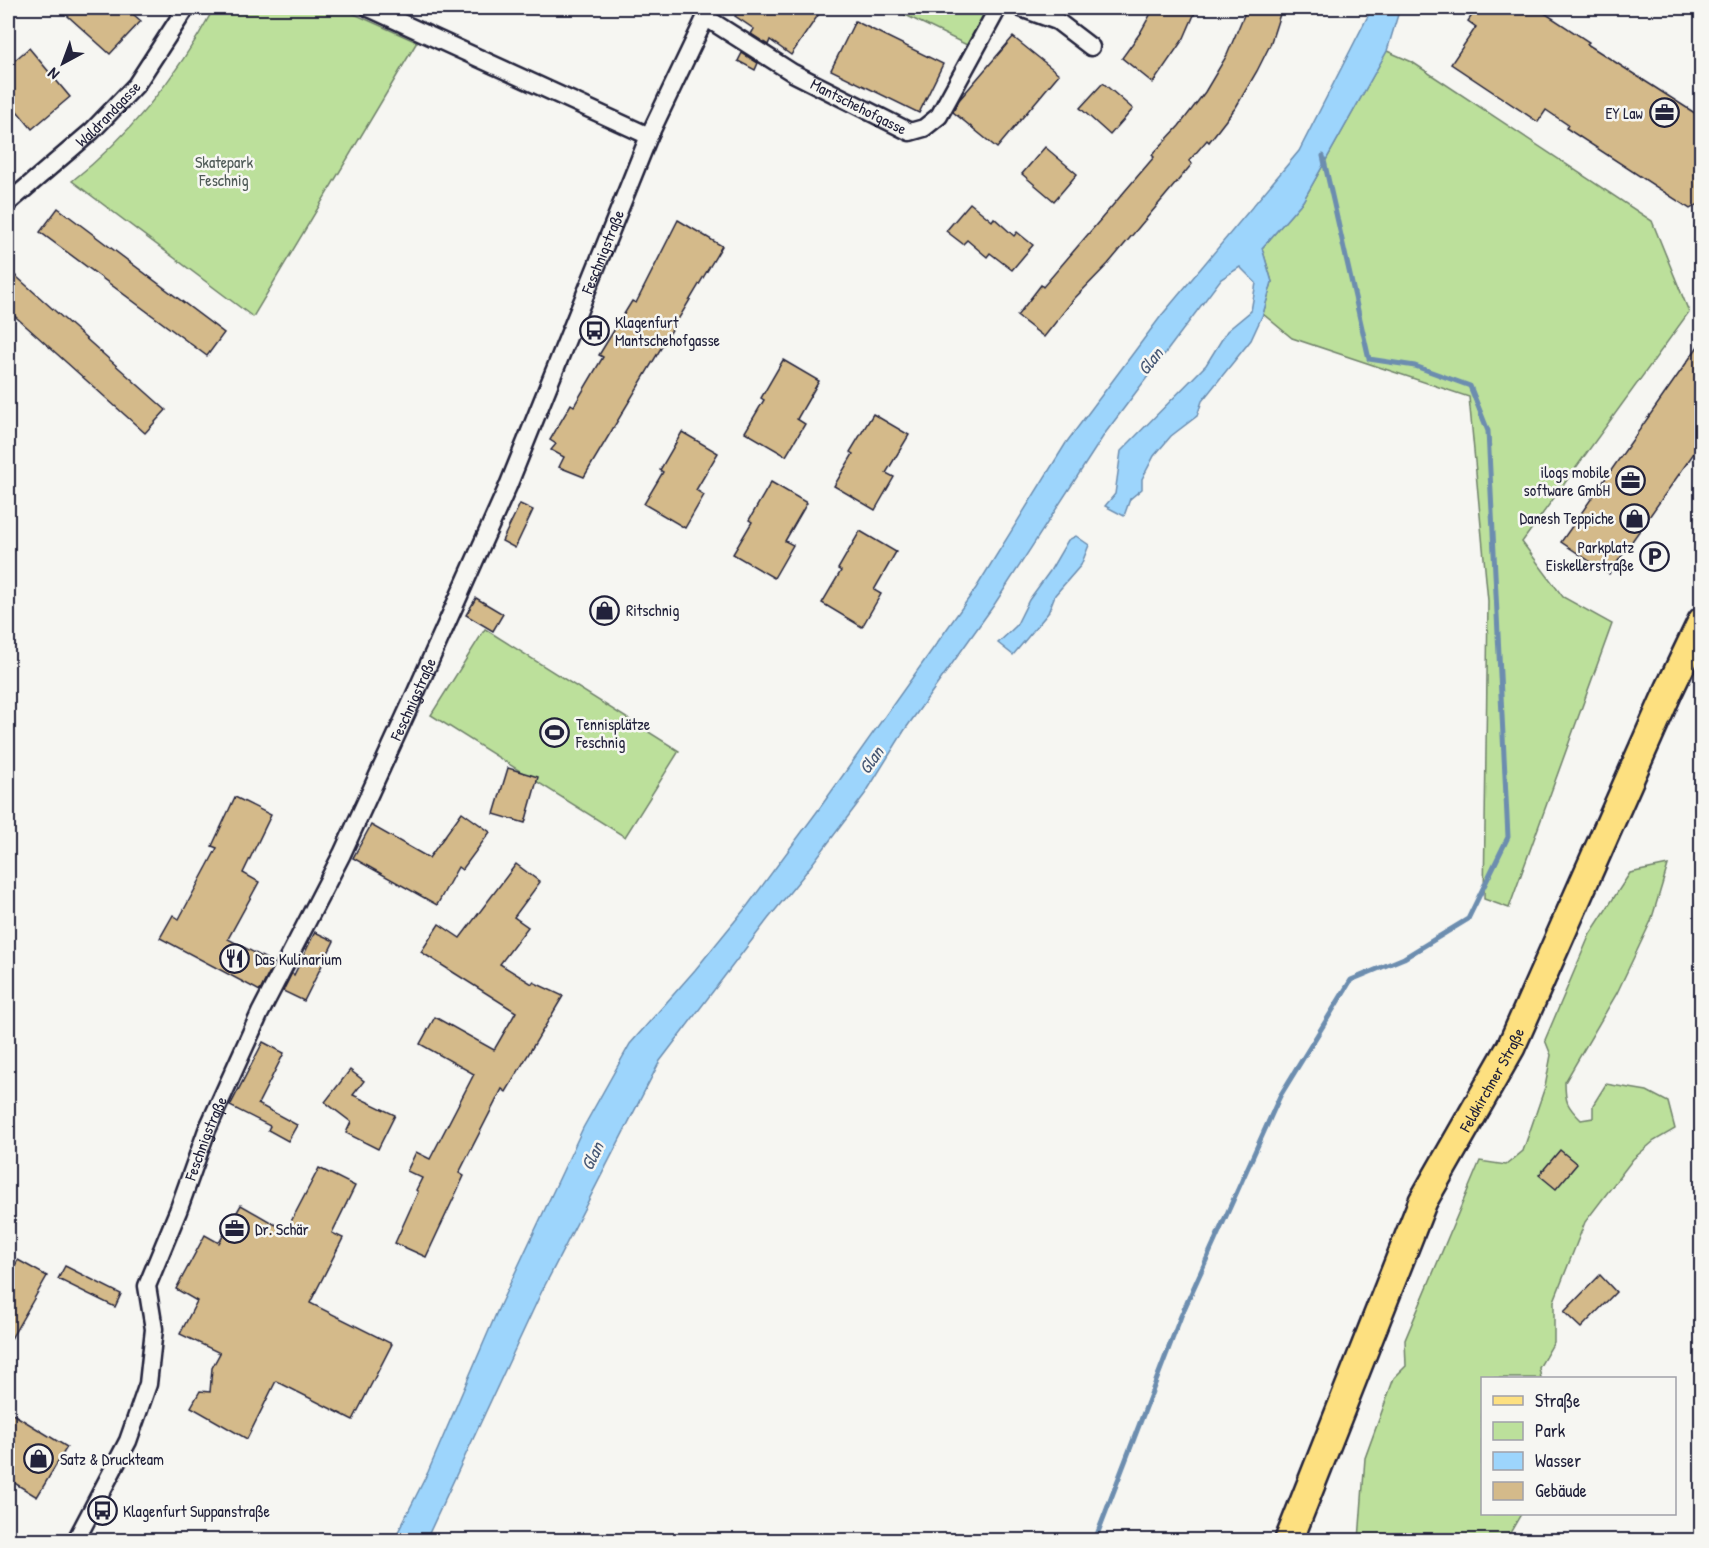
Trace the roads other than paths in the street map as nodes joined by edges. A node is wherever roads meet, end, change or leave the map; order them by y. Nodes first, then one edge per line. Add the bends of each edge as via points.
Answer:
1 (186, 8) edge
2 (369, 8) edge
3 (998, 8) edge
4 (1021, 8) edge
5 (707, 12) edge
6 (1091, 47) dead end
7 (649, 135) junction
8 (8, 203) edge
9 (1701, 621) edge
10 (76, 1540) edge
11 (1289, 1540) edge

1 - 8 street, Waldrandgasse via 136,85 92,131
2 - 7 street
3 - 5 street, Mantschehofgasse via 939,116 924,128 910,132 793,73
4 - 6 street via 1057,21
5 - 7 street, Mantschehofgasse
7 - 10 street, Feschnigstraße via 508,486 342,854 260,1013 207,1130 147,1286 154,1329 148,1384 128,1441
9 - 11 main road, Feldkirchner Straße via 1511,1047 1423,1201

